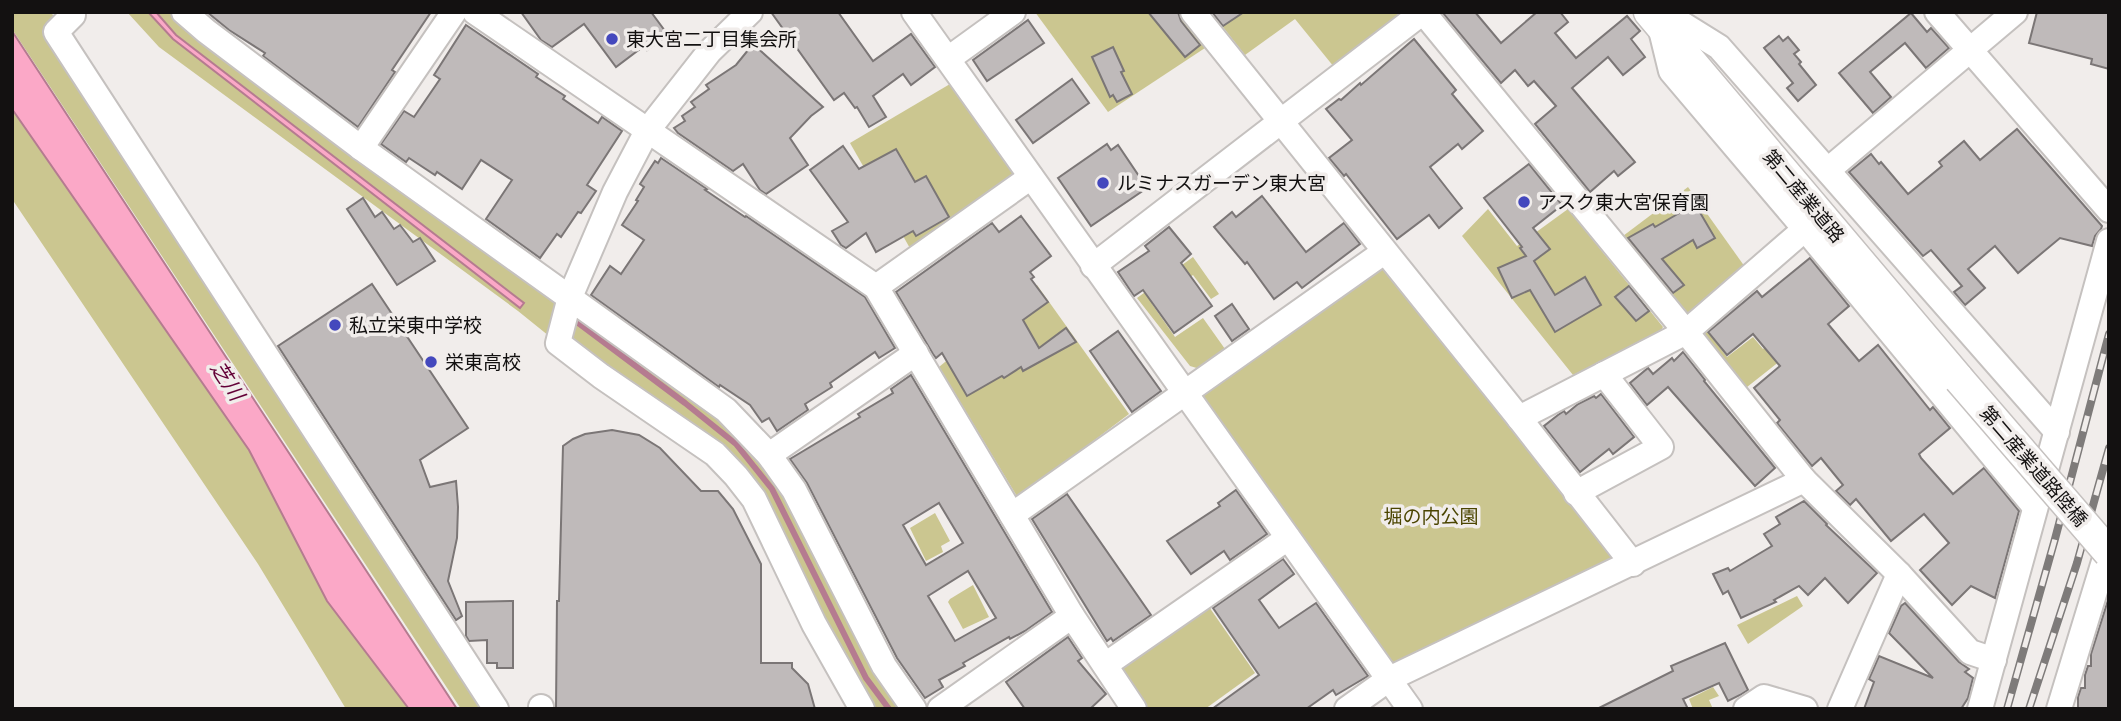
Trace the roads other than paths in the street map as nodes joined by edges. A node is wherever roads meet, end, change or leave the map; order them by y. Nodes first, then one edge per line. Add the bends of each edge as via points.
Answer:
1 (184, 12) edge
2 (454, 12) edge
3 (475, 12) edge
4 (750, 12) edge
5 (914, 12) edge
6 (1013, 12) edge
7 (1193, 12) edge
8 (1423, 12) edge
9 (1937, 12) edge
10 (2015, 12) edge
11 (73, 15) dead end
12 (1663, 17) edge
13 (1970, 51) junction
14 (948, 59) junction
15 (1281, 122) junction
16 (647, 131) junction
17 (361, 148) junction
18 (1828, 170) junction
19 (1031, 177) junction
20 (2109, 210) edge
21 (1805, 229) junction
22 (2109, 241) edge
23 (1384, 252) junction
24 (1093, 266) junction
25 (876, 287) junction
26 (570, 297) junction
27 (1686, 332) junction
28 (916, 353) junction
29 (1965, 372) junction
30 (1604, 374) junction
31 (1184, 393) junction
32 (1519, 418) junction
33 (2057, 432) junction
34 (769, 454) junction
35 (1804, 480) junction
36 (1576, 493) junction
37 (2035, 507) junction
38 (1012, 515) junction
39 (2109, 526) edge
40 (1288, 538) junction
41 (2109, 545) edge
42 (2109, 553) edge
43 (1633, 564) junction
44 (1899, 574) junction
45 (2103, 592) edge
46 (1072, 616) junction
47 (1994, 660) junction
48 (1105, 665) junction
49 (1389, 679) junction
50 (496, 709) edge
51 (862, 709) edge
52 (914, 709) edge
53 (940, 709) edge
54 (1134, 709) edge
55 (1347, 709) edge
56 (1410, 709) edge
57 (1746, 709) edge
58 (1805, 709) edge
59 (1840, 709) edge
60 (1980, 709) edge
61 (2059, 709) edge

1 - 17 street
2 - 17 street
3 - 16 street
4 - 16 street via 709,52
5 - 14 street
6 - 14 street
7 - 15 street
8 - 15 street
8 - 27 street
9 - 13 street
10 - 13 street
11 - 50 street via 56,32
12 - 18 street via 1719,47
12 - 21 street via 1671,71
12 - 29 main road, 第二産業道路
13 - 18 street
13 - 20 street
14 - 19 street
15 - 23 street
15 - 24 street
16 - 25 street
16 - 26 street
17 - 26 street
18 - 33 street
19 - 24 street
19 - 25 street
21 - 27 street
21 - 37 street
22 - 33 street
23 - 31 street
23 - 32 street
24 - 31 street
25 - 28 street
26 - 34 street via 726,410
26 - 51 street via 558,343 715,454 736,476 754,499 814,624
27 - 30 street
27 - 35 street
28 - 34 street
28 - 38 street
29 - 39 main road, 第二産業道路陸橋
29 - 42 main road, 第二産業道路陸橋, bridge
30 - 32 street
30 - 36 street via 1661,447
31 - 38 street
31 - 40 street
32 - 36 street
33 - 37 street
34 - 52 street via 803,506 884,666
35 - 43 street
35 - 44 street
36 - 43 street
37 - 47 street
38 - 46 street
40 - 48 street
40 - 49 street
41 - 45 street
43 - 49 street
44 - 47 street via 1970,652
44 - 59 street
45 - 61 street
46 - 48 street
46 - 53 street
47 - 60 street
48 - 54 street
49 - 55 street
49 - 56 street
57 - 58 street via 1764,697

